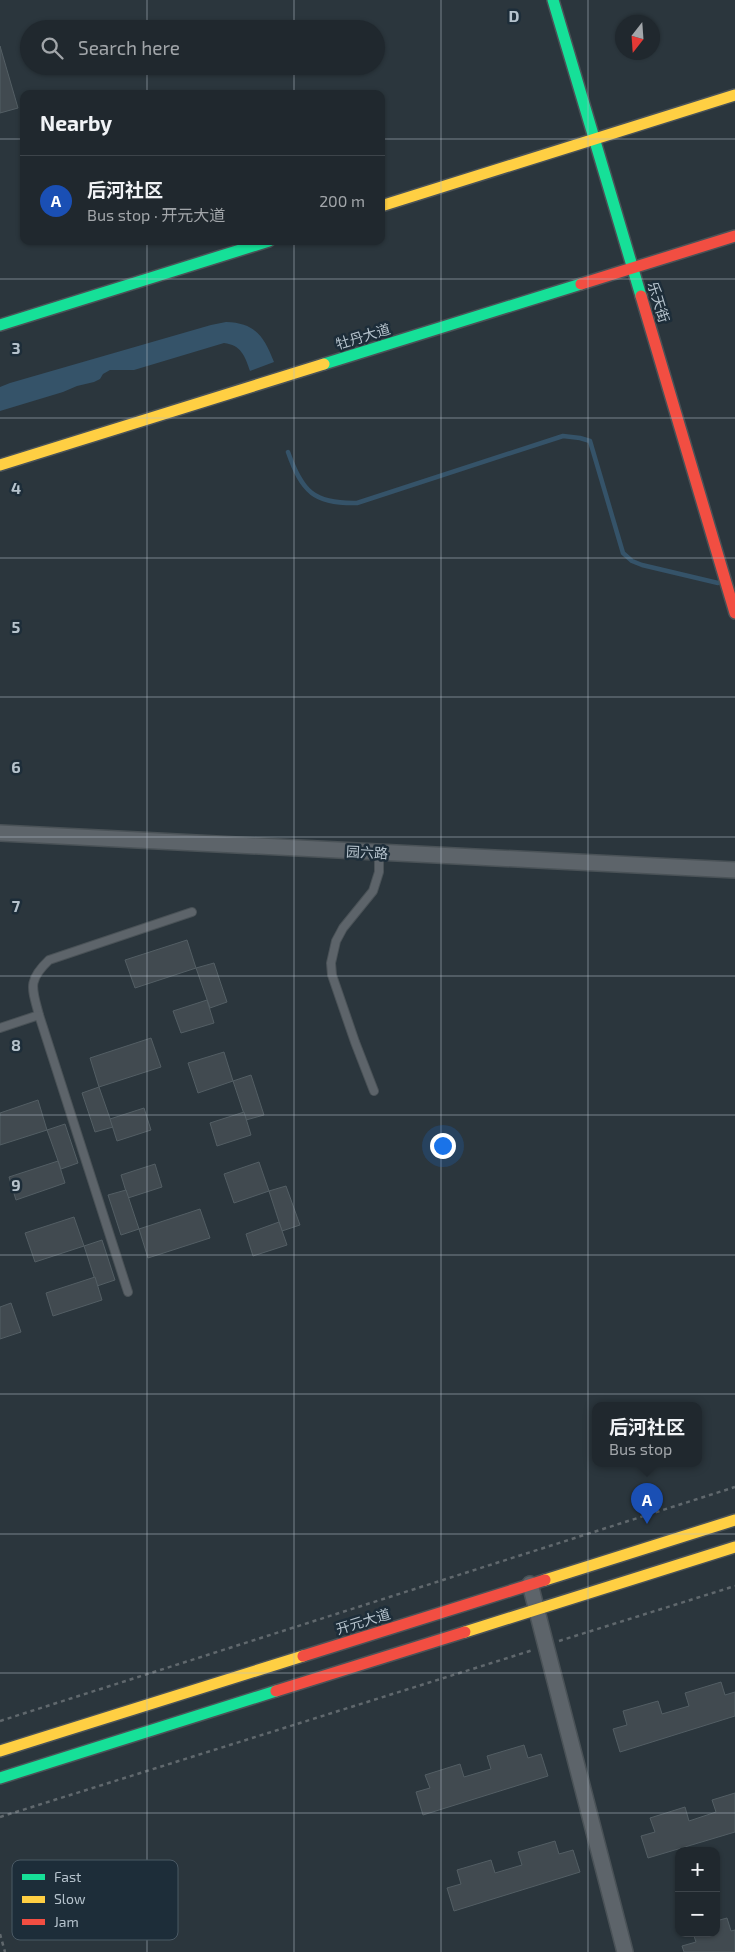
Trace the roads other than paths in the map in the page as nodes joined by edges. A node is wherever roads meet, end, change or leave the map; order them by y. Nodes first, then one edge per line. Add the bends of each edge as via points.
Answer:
1 (553, 0) edge
2 (735, 95) edge
3 (604, 136) junction
4 (385, 205) edge
5 (735, 236) edge
6 (256, 245) edge
7 (641, 265) junction
8 (0, 325) edge
9 (691, 423) dead end
10 (0, 465) edge
11 (735, 574) edge
12 (735, 612) edge
13 (0, 834) edge
14 (380, 853) junction
15 (735, 870) edge
16 (192, 912) dead end
17 (39, 1015) junction
18 (0, 1028) edge
19 (374, 1091) dead end
20 (128, 1292) dead end
21 (735, 1520) edge
22 (735, 1546) edge
23 (530, 1584) junction
24 (536, 1609) junction
25 (0, 1751) edge
26 (0, 1778) edge
27 (625, 1952) edge

1 - 3 main road, 乐天街
2 - 3 main road
3 - 4 main road
3 - 7 main road, 乐天街
5 - 7 main road, 牡丹大道
6 - 8 main road
7 - 10 main road, 牡丹大道
7 - 12 main road, 乐天街
9 - 11 main road
13 - 14 street, 园六路
14 - 15 street, 园六路
14 - 19 lane via 373,891 343,928 331,963 332,975
16 - 17 lane via 49,960 36,973 32,990
17 - 18 lane
17 - 20 lane
21 - 23 main road, 开元大道
22 - 24 main road
23 - 24 street
23 - 25 main road, 开元大道
24 - 26 main road
24 - 27 street

